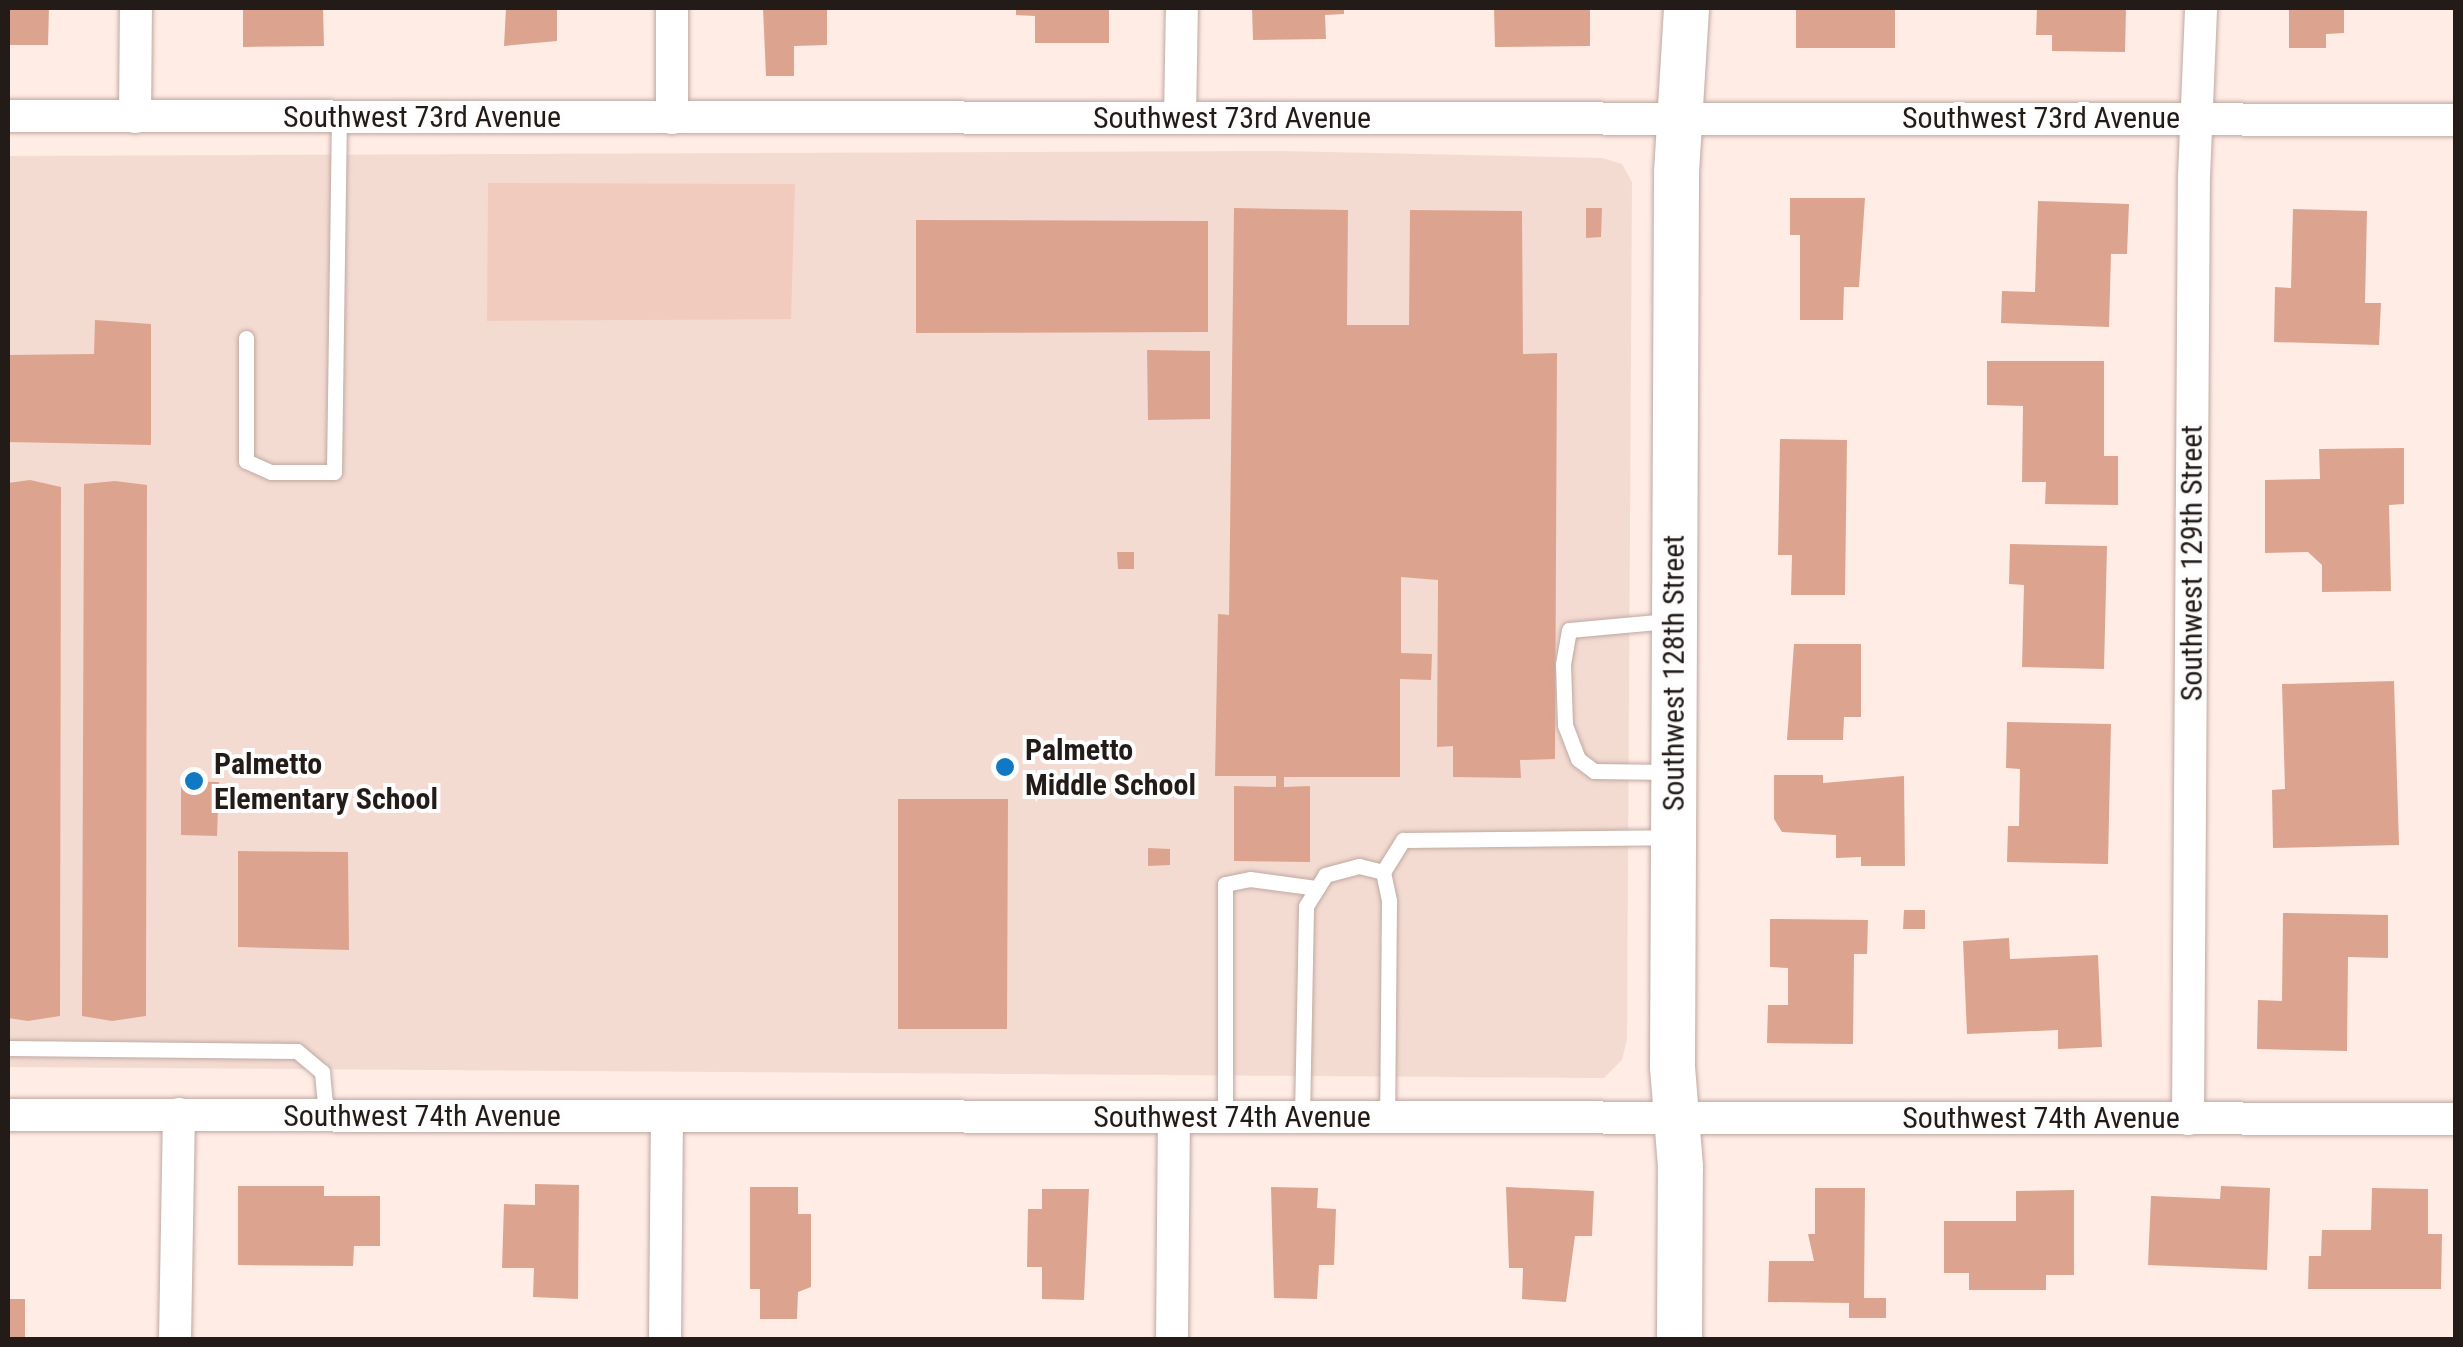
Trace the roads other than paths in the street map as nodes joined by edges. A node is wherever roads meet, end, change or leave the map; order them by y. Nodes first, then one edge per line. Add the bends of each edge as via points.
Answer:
1 (136, 8) edge
2 (672, 8) edge
3 (1182, 8) edge
4 (1686, 8) edge
5 (2202, 8) edge
6 (8, 116) edge
7 (136, 117) junction
8 (338, 118) junction
9 (672, 118) junction
10 (1180, 118) junction
11 (1681, 118) junction
12 (2198, 118) junction
13 (2456, 120) edge
14 (246, 338) dead end
15 (1674, 621) junction
16 (1673, 772) junction
17 (1672, 836) junction
18 (1384, 872) junction
19 (1317, 888) junction
20 (8, 1048) edge
21 (179, 1114) junction
22 (8, 1115) edge
23 (326, 1115) junction
24 (1174, 1116) junction
25 (1225, 1116) junction
26 (1302, 1116) junction
27 (1676, 1116) junction
28 (667, 1117) junction
29 (1388, 1117) junction
30 (2188, 1119) junction
31 (2456, 1119) edge
32 (176, 1340) edge
33 (665, 1340) edge
34 (1172, 1340) edge
35 (1679, 1340) edge

1 - 7 street
2 - 9 street
3 - 10 street
4 - 11 street, Southwest 128th Street
5 - 12 street, Southwest 129th Street
6 - 7 street, Southwest 73rd Avenue
7 - 8 street, Southwest 73rd Avenue
8 - 9 street, Southwest 73rd Avenue
8 - 14 lane via 334,472 271,472 246,461
9 - 10 street, Southwest 73rd Avenue
10 - 11 street, Southwest 73rd Avenue
11 - 12 street, Southwest 73rd Avenue
11 - 15 street, Southwest 128th Street
12 - 13 street, Southwest 73rd Avenue
12 - 30 street, Southwest 129th Street
15 - 16 street, Southwest 128th Street
15 - 16 lane via 1569,630 1564,664 1564,726 1578,759 1594,771
16 - 17 street, Southwest 128th Street
17 - 18 lane via 1403,840
17 - 27 street, Southwest 128th Street
18 - 19 lane via 1359,866 1325,875
18 - 29 lane via 1390,901
19 - 25 lane via 1250,879 1225,884
19 - 26 lane via 1306,906
20 - 23 lane via 297,1052 322,1072
21 - 22 street, Southwest 74th Avenue
21 - 23 street, Southwest 74th Avenue
21 - 32 street
23 - 28 street, Southwest 74th Avenue
24 - 25 street, Southwest 74th Avenue
24 - 28 street, Southwest 74th Avenue
24 - 34 street
25 - 26 street, Southwest 74th Avenue
26 - 29 street, Southwest 74th Avenue
27 - 29 street, Southwest 74th Avenue
27 - 30 street, Southwest 74th Avenue
27 - 35 street, Southwest 128th Street
28 - 33 street
30 - 31 street, Southwest 74th Avenue

